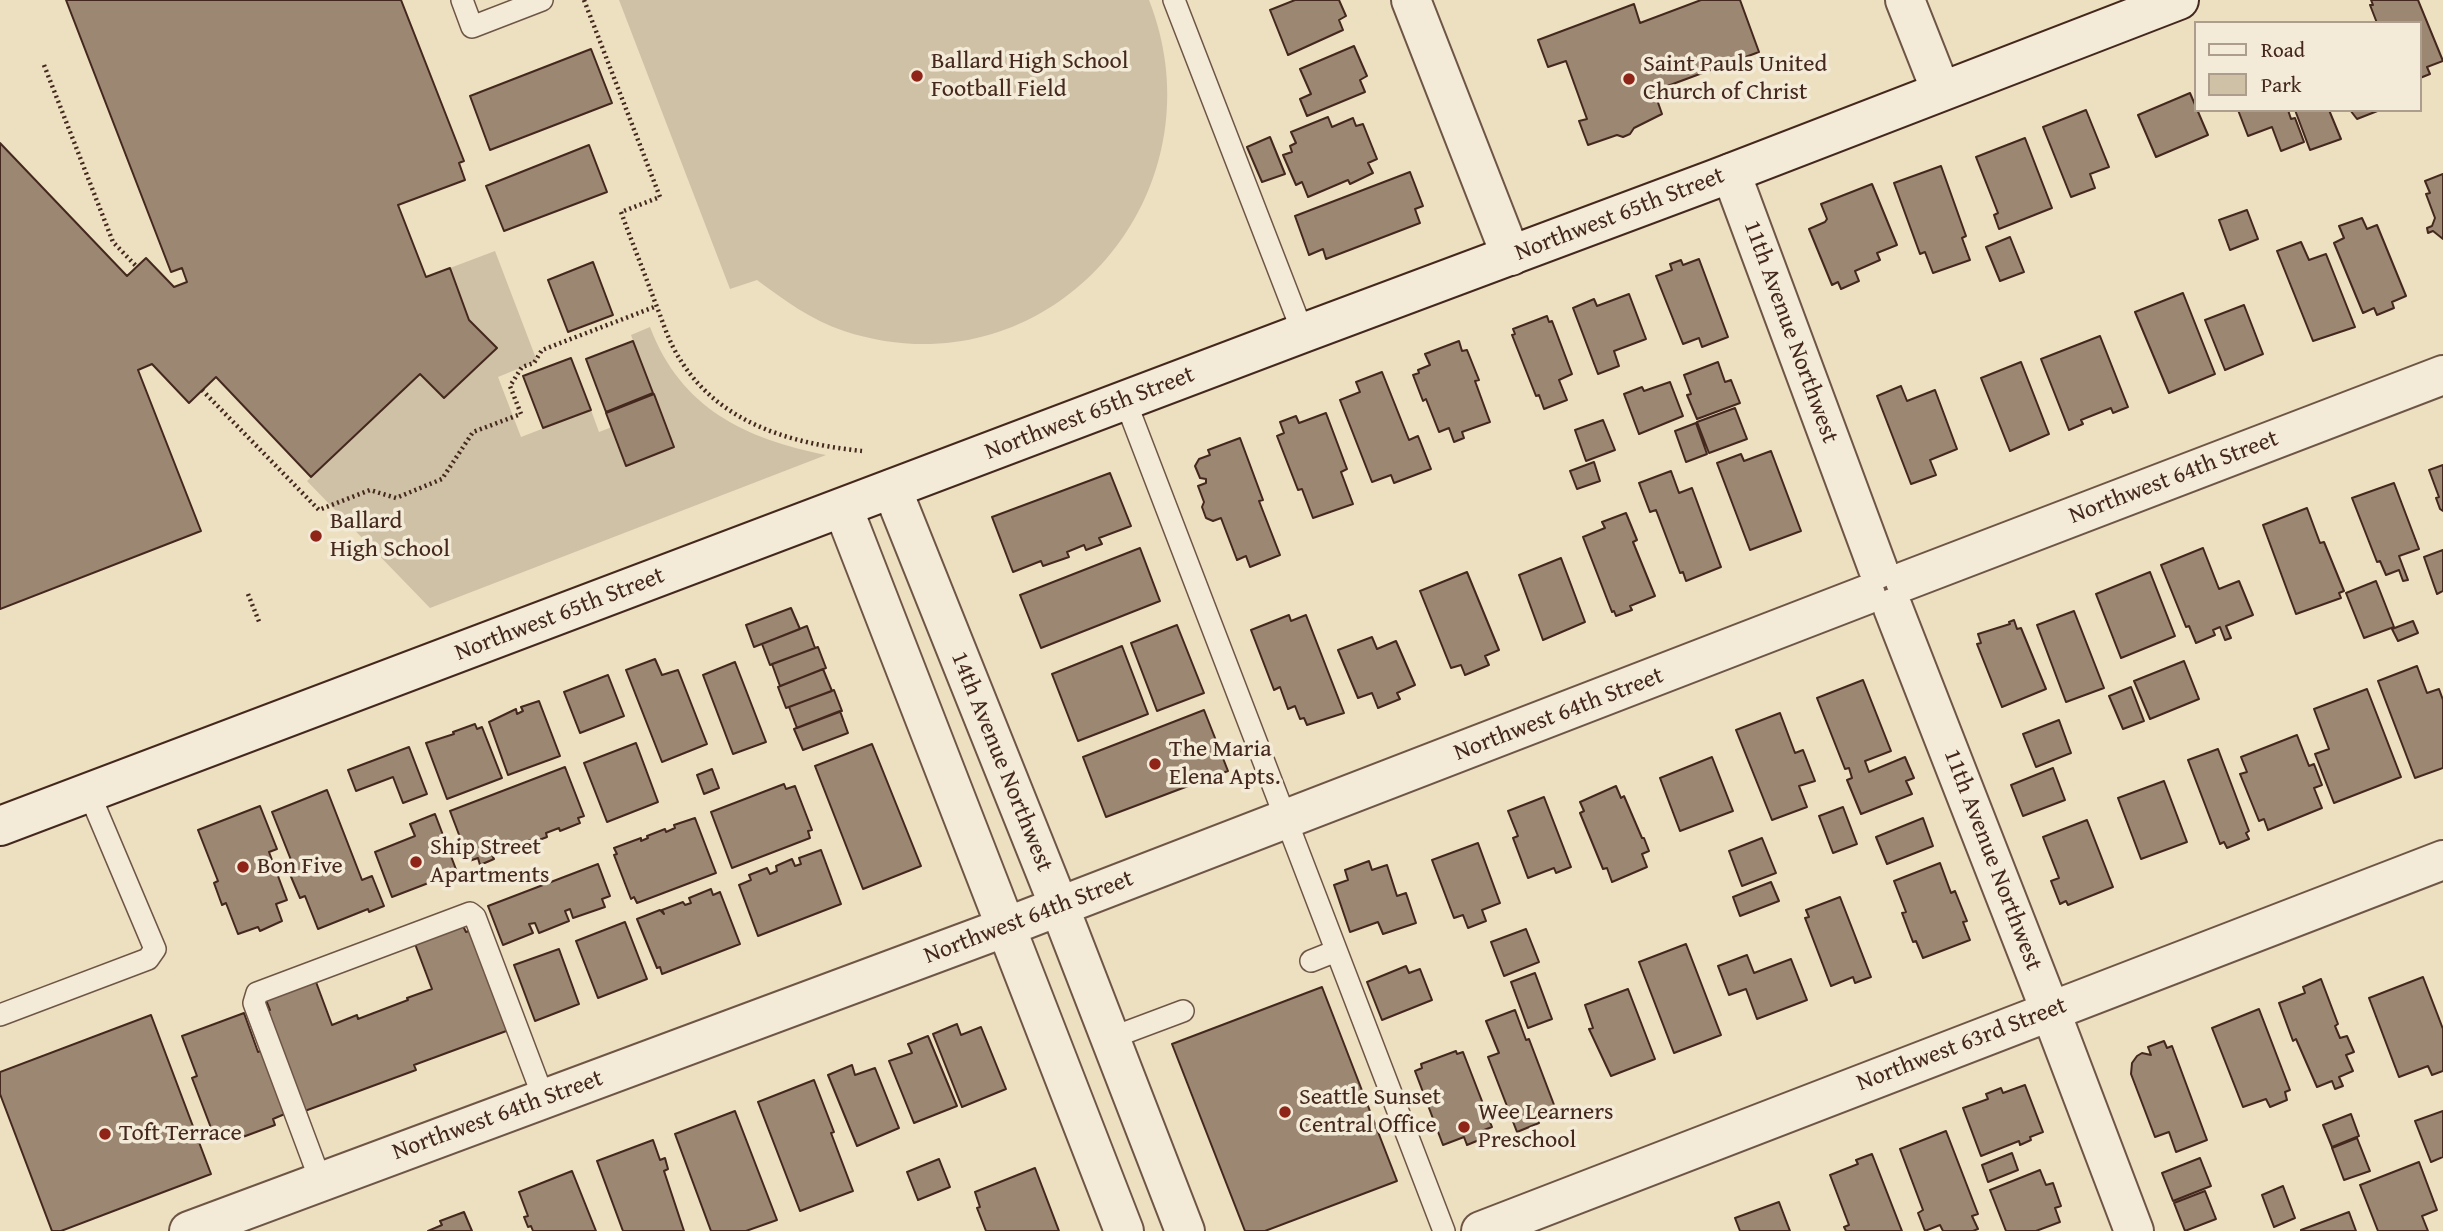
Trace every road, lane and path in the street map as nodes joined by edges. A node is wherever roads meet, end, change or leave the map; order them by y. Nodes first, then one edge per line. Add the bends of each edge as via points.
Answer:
1 (462, 0) edge
2 (542, 0) edge
3 (584, 0) edge
4 (1174, 0) edge
5 (1411, 0) edge
6 (1905, 0) edge
7 (2179, 0) edge
8 (44, 65) dead end
9 (1941, 91) junction
10 (1731, 173) junction
11 (1511, 256) junction
12 (137, 267) dead end
13 (657, 306) junction
14 (1303, 333) junction
15 (2443, 375) edge
16 (202, 390) dead end
17 (1125, 400) junction
18 (863, 451) dead end
19 (892, 489) junction
20 (843, 508) junction
21 (1886, 588) junction
22 (248, 594) dead end
23 (260, 624) dead end
24 (89, 793) junction
25 (1285, 820) junction
26 (0, 826) edge
27 (2443, 860) edge
28 (1059, 906) junction
29 (1006, 928) junction
30 (1336, 951) junction
31 (1311, 961) dead end
32 (2050, 1010) junction
33 (1183, 1011) dead end
34 (0, 1015) edge
35 (1111, 1038) junction
36 (544, 1099) junction
37 (321, 1182) junction
38 (189, 1231) edge
39 (1124, 1231) edge
40 (1185, 1231) edge
41 (1444, 1231) edge
42 (1481, 1231) edge
43 (2134, 1231) edge

1 - 2 lane via 472,27
3 - 13 path via 660,197 621,212
4 - 14 lane
5 - 11 street
6 - 9 street
7 - 9 street, Northwest 65th Street
8 - 12 path via 113,242
9 - 10 street, Northwest 65th Street
10 - 11 street, Northwest 65th Street
10 - 21 street, 11th Avenue Northwest
11 - 14 street, Northwest 65th Street
13 - 16 path via 542,350 534,363 522,367 510,386 521,414 472,432 442,479 396,498 370,490 319,510
13 - 18 path via 673,348 703,389 724,407 746,422 796,440
14 - 17 street, Northwest 65th Street
15 - 21 street, Northwest 64th Street
17 - 19 street, Northwest 65th Street
17 - 25 lane
19 - 20 street, Northwest 65th Street
19 - 28 street, 14th Avenue Northwest
20 - 24 street, Northwest 65th Street
20 - 29 street
21 - 25 street, Northwest 64th Street
21 - 32 street, 11th Avenue Northwest
22 - 23 path
24 - 26 street, Northwest 65th Street
24 - 34 lane via 155,949 148,959
25 - 28 street, Northwest 64th Street
25 - 30 lane
27 - 32 street, Northwest 63rd Street
28 - 29 street, Northwest 64th Street
28 - 35 street, 14th Avenue Northwest
29 - 36 street, Northwest 64th Street
29 - 39 street
30 - 31 lane
30 - 41 lane
32 - 42 street, Northwest 63rd Street
32 - 43 street, 11th Avenue Northwest
33 - 35 lane
35 - 40 street, 14th Avenue Northwest
36 - 37 street, Northwest 64th Street
36 - 37 lane via 470,913 257,993 254,1003
37 - 38 street, Northwest 64th Street

